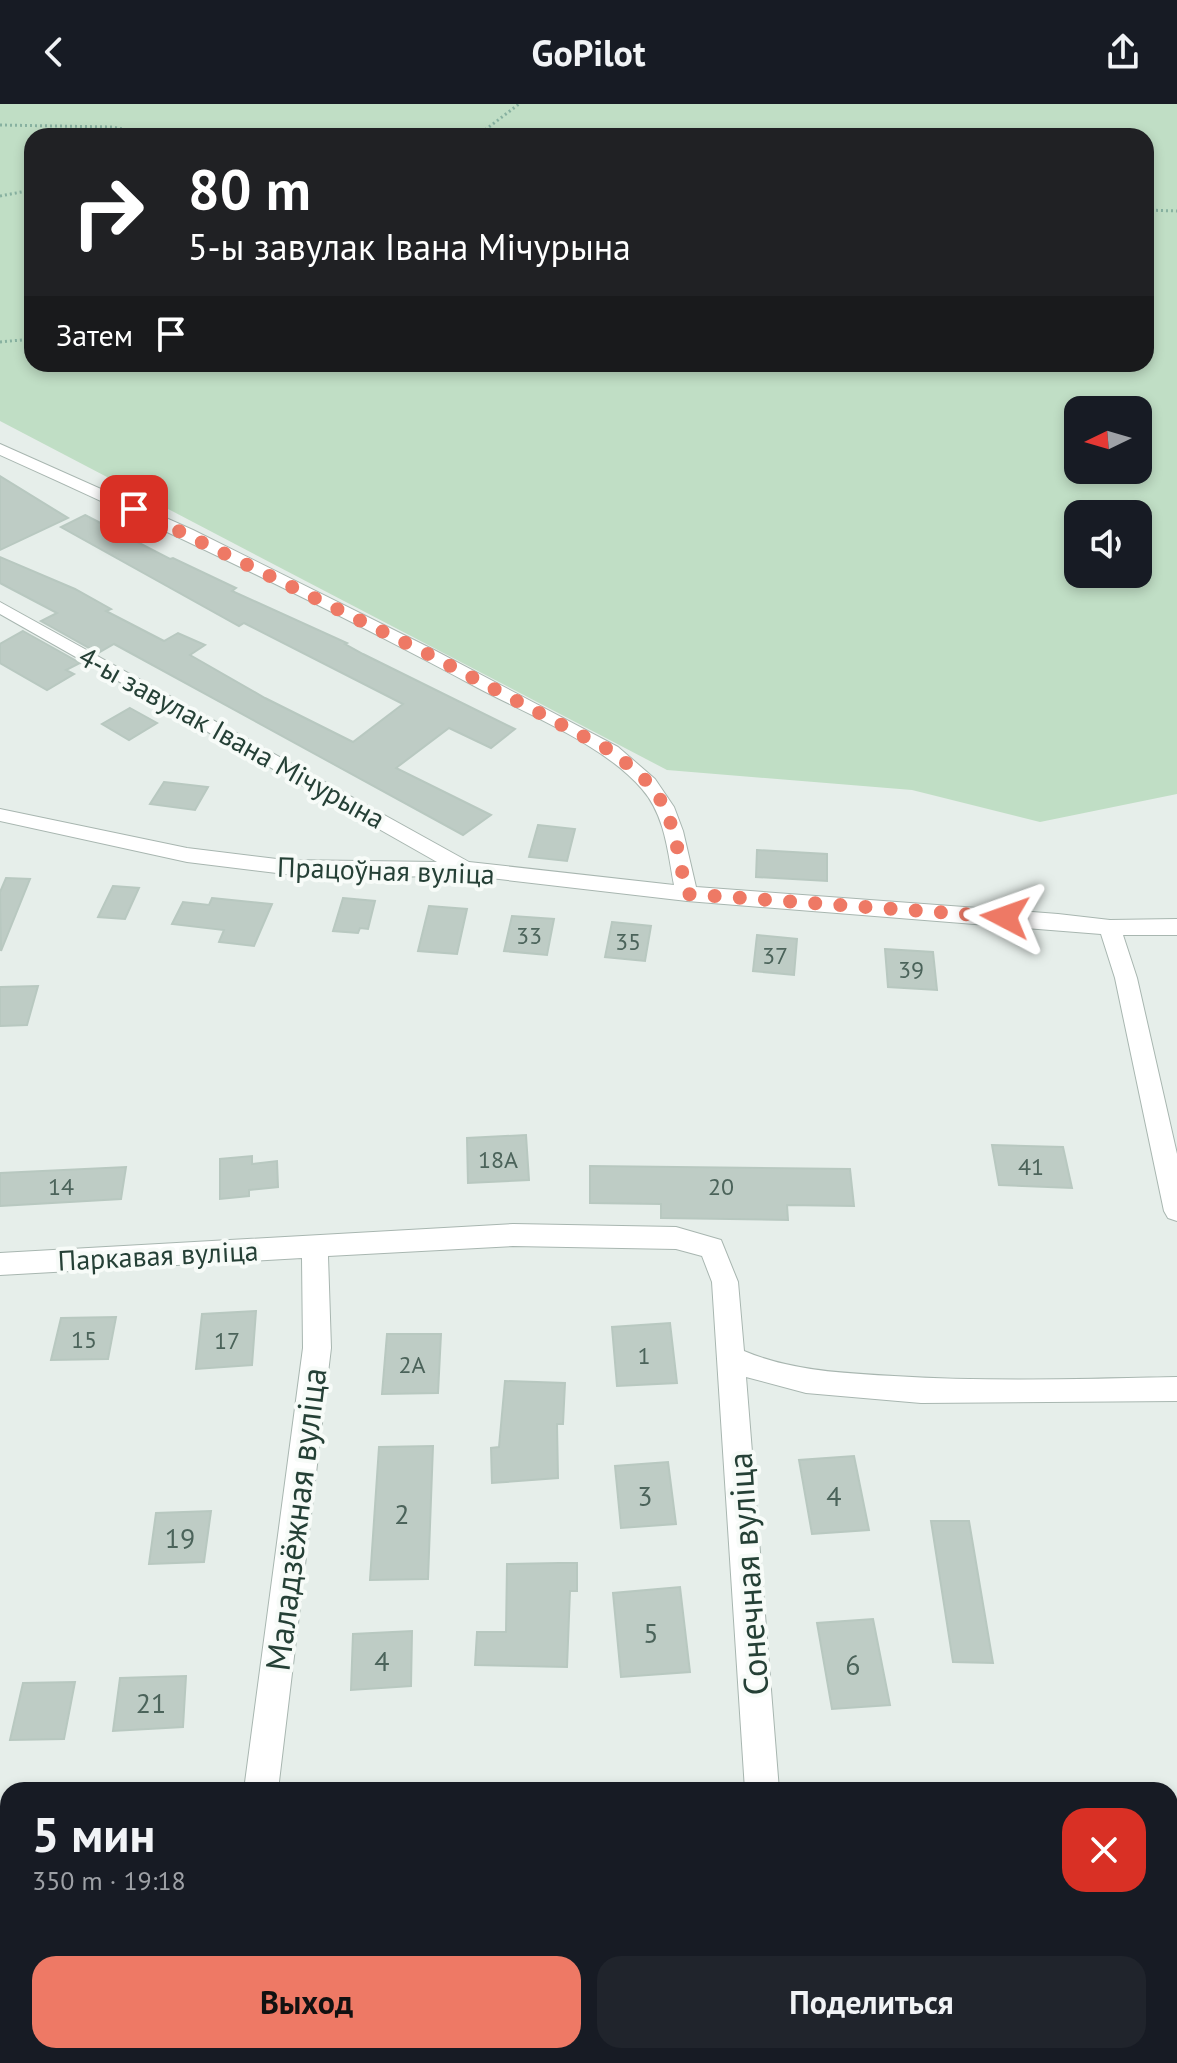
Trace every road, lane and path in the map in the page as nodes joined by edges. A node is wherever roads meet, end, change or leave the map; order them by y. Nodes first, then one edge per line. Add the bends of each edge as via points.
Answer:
1 (519, 104) edge
2 (0, 125) edge
3 (117, 128) edge
4 (488, 128) edge
5 (24, 192) edge
6 (0, 196) edge
7 (1154, 210) edge
8 (1177, 211) edge
9 (24, 340) edge
10 (0, 342) edge
11 (0, 449) edge
12 (0, 607) edge
13 (6, 816) edge
14 (0, 838) edge
15 (418, 842) junction
16 (464, 868) junction
17 (394, 870) junction
18 (687, 894) junction
19 (1177, 927) edge
20 (1110, 928) junction
21 (1177, 1211) edge
22 (315, 1246) junction
23 (0, 1264) edge
24 (731, 1358) junction
25 (1177, 1389) edge
26 (262, 1782) edge
27 (761, 1782) edge

1 - 4 path
2 - 3 path
5 - 6 path
7 - 8 path
9 - 10 path
11 - 18 street via 187,533 611,751 658,795 671,825
12 - 15 street, 4-ы завулак Івана Мічурына
13 - 14 street
13 - 17 street, Працоўная вуліца via 187,855 285,867
15 - 16 street, 4-ы завулак Івана Мічурына
15 - 17 street
16 - 17 street, Працоўная вуліца
16 - 18 street, Працоўная вуліца
18 - 20 street, Працоўная вуліца
19 - 20 street, Працоўная вуліца
20 - 21 street via 1126,978
22 - 23 street, Паркавая вуліца
22 - 24 street, Паркавая вуліца via 513,1235 676,1238 712,1248 725,1282
22 - 26 street, Маладзёжная вуліца via 317,1348
24 - 25 street via 767,1374 825,1384 945,1392
24 - 27 street, Сонечная вуліца

